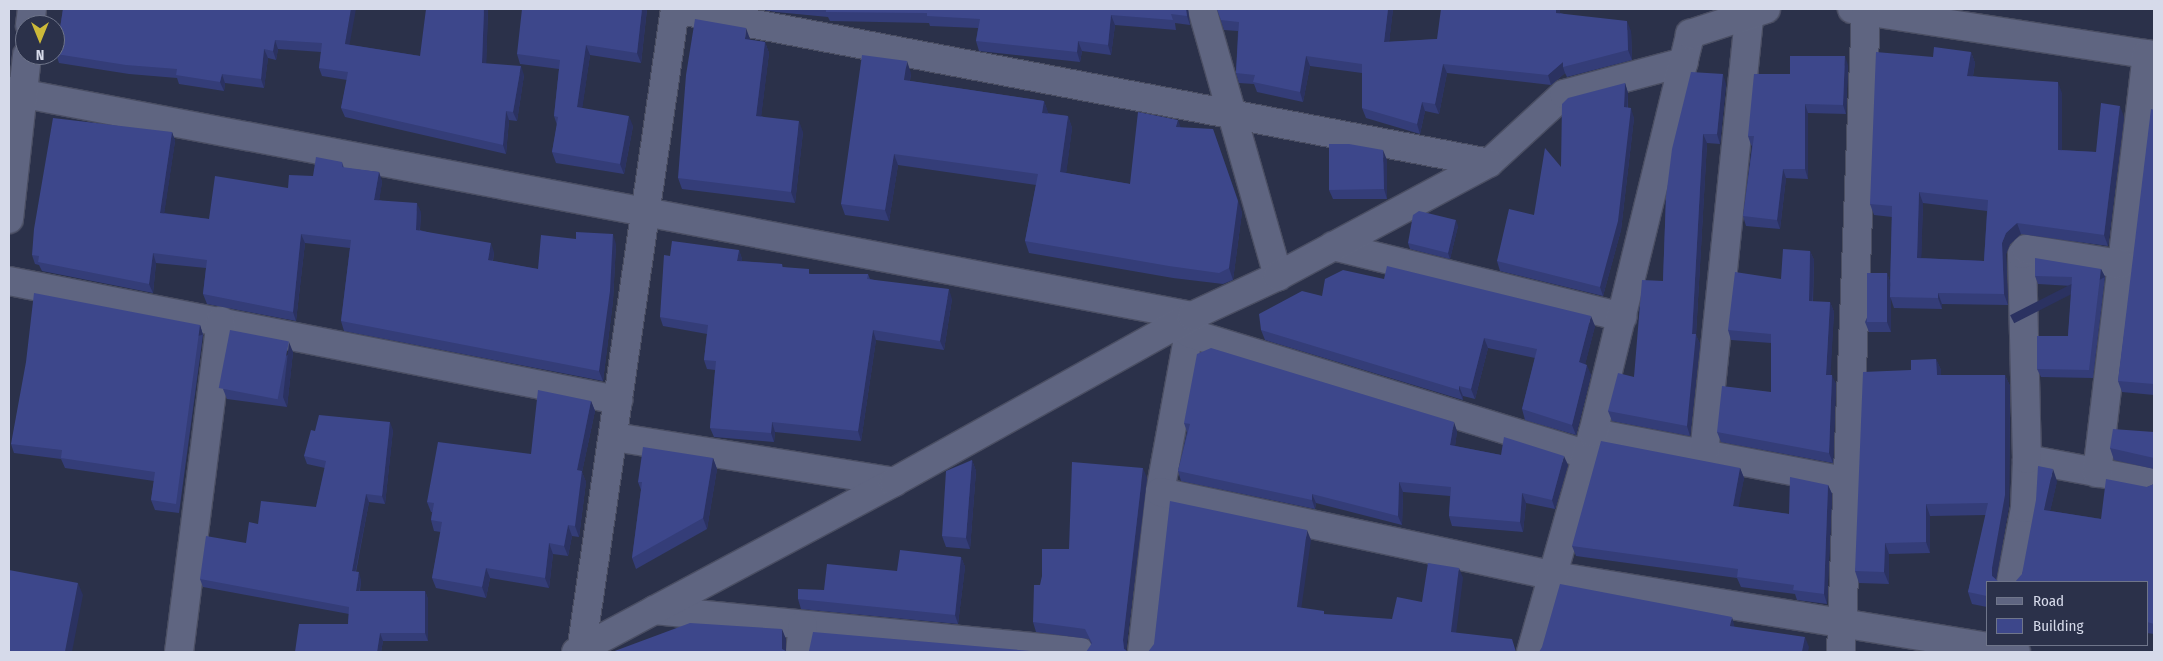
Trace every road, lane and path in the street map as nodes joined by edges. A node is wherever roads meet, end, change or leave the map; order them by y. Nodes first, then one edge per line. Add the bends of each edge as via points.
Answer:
1 (1202, 9) edge
2 (1859, 10) edge
3 (1758, 12) edge
4 (2151, 55) edge
5 (1684, 62) junction
6 (24, 65) edge
7 (15, 93) edge
8 (1231, 114) junction
9 (1489, 163) junction
10 (645, 212) junction
11 (9, 219) edge
12 (1333, 246) junction
13 (2121, 264) junction
14 (1278, 276) junction
15 (9, 281) edge
16 (1622, 317) junction
17 (221, 321) junction
18 (1191, 325) junction
19 (618, 400) junction
20 (614, 437) junction
21 (1590, 444) junction
22 (1704, 454) junction
23 (2027, 459) junction
24 (2097, 473) junction
25 (894, 482) junction
26 (1850, 482) junction
27 (2154, 483) edge
28 (1160, 492) junction
29 (1554, 576) junction
30 (2010, 581) edge
31 (654, 610) junction
32 (1843, 623) junction
33 (803, 625) junction
34 (2004, 649) edge
35 (579, 651) edge
36 (179, 652) edge
37 (800, 652) edge
38 (1080, 652) edge
39 (1142, 652) edge
40 (1531, 652) edge
41 (1841, 652) edge

1 - 8 street
2 - 4 street
2 - 26 street
3 - 5 street via 1690,34
3 - 22 street
4 - 13 street
5 - 9 street via 1564,94
5 - 16 street
6 - 7 street
7 - 10 street
7 - 11 street
8 - 9 street
8 - 10 street via 675,9
8 - 14 street
9 - 12 street
10 - 18 street
10 - 19 street
12 - 14 street
12 - 16 street
13 - 23 street via 2026,249 2022,254
13 - 24 street
14 - 18 street
15 - 17 street
16 - 21 street
17 - 19 street
17 - 36 street
18 - 21 street
18 - 25 street
18 - 28 street
19 - 20 street
20 - 25 street
20 - 35 street
21 - 22 street
21 - 29 street
22 - 26 street
23 - 24 street
23 - 30 street via 2025,508
24 - 27 street
25 - 31 street
26 - 32 street
28 - 29 street
28 - 39 street
29 - 32 street
29 - 40 street
31 - 33 street
31 - 35 street
32 - 34 street
32 - 41 street
33 - 37 street
33 - 38 street

